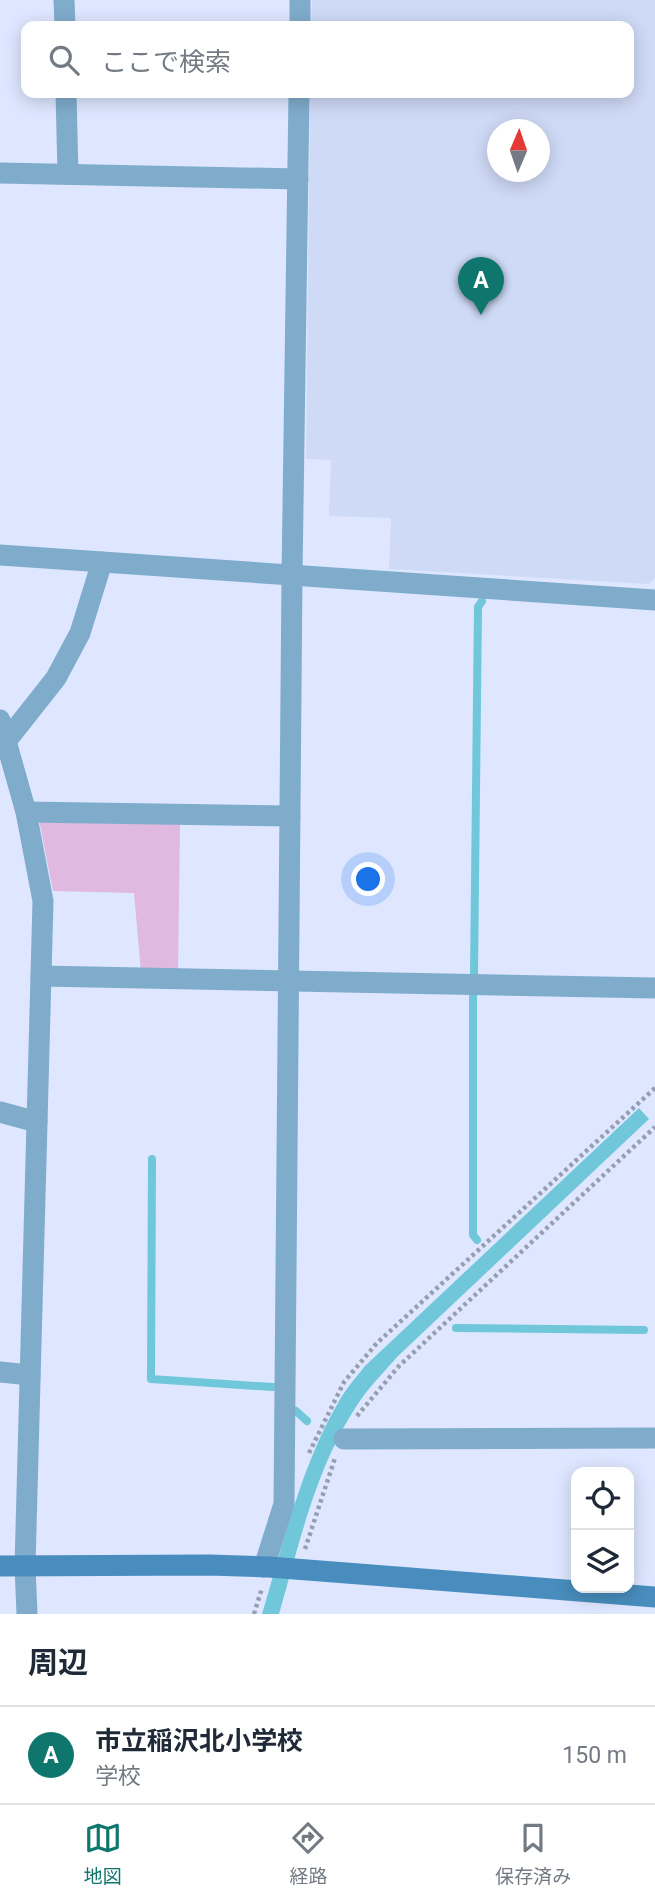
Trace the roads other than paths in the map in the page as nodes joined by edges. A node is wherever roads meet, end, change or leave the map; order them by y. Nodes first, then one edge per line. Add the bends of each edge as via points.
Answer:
1 (64, 0) edge
2 (300, 0) edge
3 (65, 21) edge
4 (300, 21) edge
5 (66, 98) edge
6 (299, 98) edge
7 (0, 173) edge
8 (68, 174) junction
9 (298, 179) junction
10 (0, 555) edge
11 (102, 562) junction
12 (292, 575) junction
13 (655, 600) edge
14 (2, 732) edge
15 (26, 813) junction
16 (290, 816) junction
17 (41, 976) junction
18 (288, 982) junction
19 (655, 988) edge
20 (0, 1112) edge
21 (37, 1122) junction
22 (0, 1372) edge
23 (30, 1375) junction
24 (655, 1438) edge
25 (344, 1439) road end
26 (0, 1566) edge
27 (25, 1566) junction
28 (267, 1567) junction
29 (655, 1597) edge
30 (27, 1614) edge

1 - 3 street
2 - 4 street
5 - 8 street
6 - 9 street
7 - 8 street
8 - 9 street
9 - 12 street
10 - 11 street
11 - 12 street
11 - 14 street via 80,633 56,678
12 - 13 street
12 - 16 street
14 - 15 street
15 - 16 street
15 - 17 street via 43,901
16 - 18 street
17 - 18 street
17 - 21 street
18 - 19 street
18 - 28 street via 284,1504
20 - 21 street
21 - 23 street
22 - 23 street
23 - 27 street
24 - 25 street
26 - 27 street
27 - 28 street
27 - 30 street
28 - 29 street

